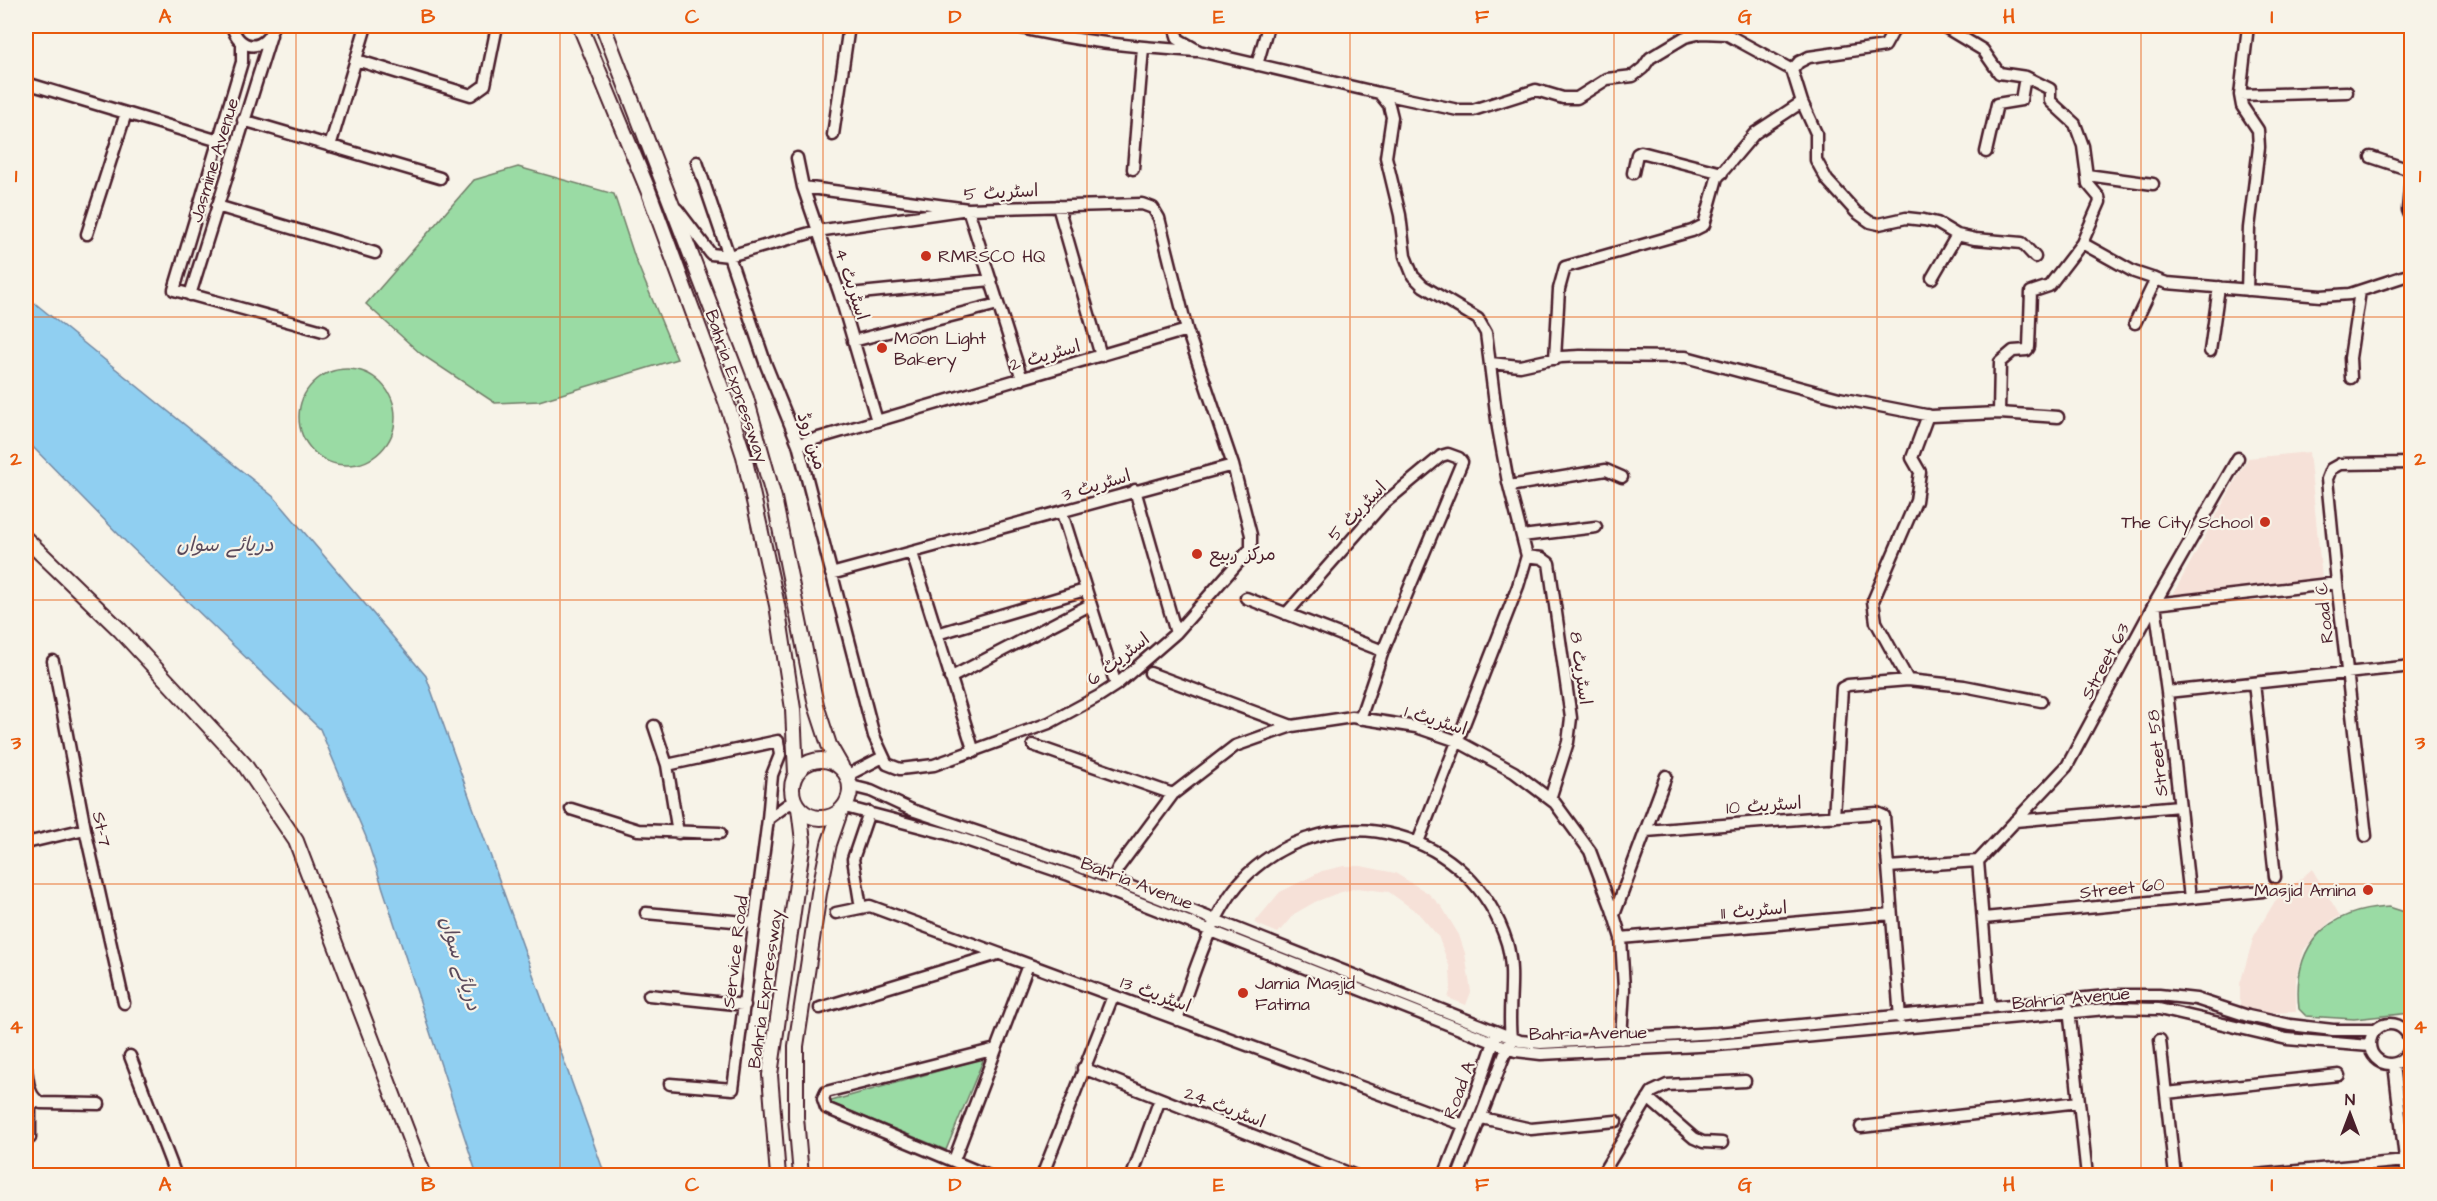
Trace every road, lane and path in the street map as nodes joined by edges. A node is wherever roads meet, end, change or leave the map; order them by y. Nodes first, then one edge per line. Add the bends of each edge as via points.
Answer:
1 (231, 26) edge
2 (366, 26) edge
3 (496, 26) edge
4 (580, 26) edge
5 (603, 26) edge
6 (849, 26) edge
7 (1013, 26) edge
8 (1174, 26) edge
9 (1268, 26) edge
10 (1896, 26) edge
11 (1943, 26) edge
12 (2248, 26) edge
13 (272, 30) edge
14 (242, 43) junction
15 (1143, 48) junction
16 (1200, 51) junction
17 (356, 60) junction
18 (1257, 64) junction
19 (1792, 69) junction
20 (2025, 77) junction
21 (26, 83) edge
22 (2347, 92) dead end
23 (1379, 93) junction
24 (2241, 95) junction
25 (1802, 102) junction
26 (126, 113) junction
27 (243, 120) junction
28 (833, 135) dead end
29 (219, 141) junction
30 (330, 146) junction
31 (1986, 152) dead end
32 (2371, 157) dead end
33 (797, 158) dead end
34 (697, 162) dead end
35 (1133, 169) dead end
36 (2411, 169) edge
37 (1633, 173) dead end
38 (1722, 173) junction
39 (2086, 175) junction
40 (440, 178) dead end
41 (2153, 184) dead end
42 (803, 187) junction
43 (672, 202) junction
44 (217, 206) junction
45 (1058, 206) junction
46 (968, 209) junction
47 (2412, 221) edge
48 (817, 231) junction
49 (87, 234) dead end
50 (1958, 235) junction
51 (2082, 243) junction
52 (375, 253) dead end
53 (729, 256) junction
54 (2035, 257) dead end
55 (2410, 275) edge
56 (1932, 278) dead end
57 (2156, 279) junction
58 (991, 280) junction
59 (2220, 287) junction
60 (2247, 290) junction
61 (2360, 291) junction
62 (190, 295) junction
63 (840, 295) junction
64 (998, 304) junction
65 (2135, 323) dead end
66 (1186, 330) junction
67 (323, 331) dead end
68 (853, 341) junction
69 (2210, 351) dead end
70 (1101, 356) junction
71 (1555, 358) junction
72 (1490, 363) junction
73 (2351, 378) dead end
74 (1022, 379) junction
75 (1999, 414) junction
76 (1928, 415) junction
77 (2058, 417) dead end
78 (877, 421) junction
79 (798, 444) junction
80 (2238, 458) dead end
81 (2412, 463) edge
82 (1233, 465) junction
83 (1622, 477) dead end
84 (1509, 486) junction
85 (1135, 490) junction
86 (1062, 513) junction
87 (1596, 527) dead end
88 (1522, 536) junction
89 (26, 539) edge
90 (912, 553) junction
91 (1527, 556) junction
92 (831, 574) junction
93 (2337, 583) junction
94 (1085, 590) junction
95 (1246, 598) dead end
96 (1090, 604) junction
97 (2154, 604) junction
98 (1286, 614) junction
99 (1176, 633) junction
100 (937, 634) junction
101 (1383, 651) junction
102 (53, 661) dead end
103 (2412, 666) edge
104 (1150, 673) dead end
105 (2347, 673) junction
106 (950, 678) junction
107 (1908, 680) junction
108 (2254, 683) junction
109 (1116, 685) junction
110 (2167, 692) junction
111 (2041, 701) dead end
112 (1360, 718) junction
113 (654, 726) dead end
114 (1292, 726) junction
115 (1457, 741) junction
116 (1033, 745) dead end
117 (974, 752) junction
118 (883, 757) junction
119 (667, 765) junction
120 (796, 774) junction
121 (847, 776) junction
122 (1666, 776) dead end
123 (1173, 794) junction
124 (1550, 799) junction
125 (797, 805) junction
126 (2179, 806) junction
127 (571, 809) dead end
128 (842, 810) junction
129 (869, 812) junction
130 (1834, 817) junction
131 (768, 819) junction
132 (2015, 822) junction
133 (85, 829) junction
134 (1646, 831) junction
135 (678, 833) junction
136 (720, 833) dead end
137 (2366, 836) dead end
138 (1418, 842) junction
139 (26, 843) edge
140 (1978, 861) junction
141 (1888, 867) junction
142 (2275, 877) dead end
143 (1111, 885) junction
144 (2263, 891) dead end
145 (2190, 898) junction
146 (861, 908) junction
147 (646, 913) dead end
148 (836, 914) dead end
149 (1891, 914) junction
150 (1614, 915) junction
151 (1984, 918) junction
152 (755, 923) junction
153 (1214, 925) junction
154 (1620, 938) junction
155 (998, 954) junction
156 (1028, 965) junction
157 (648, 995) dead end
158 (1113, 996) junction
159 (2068, 1000) junction
160 (124, 1003) dead end
161 (745, 1005) junction
162 (820, 1008) dead end
163 (1990, 1008) junction
164 (2070, 1014) junction
165 (1900, 1017) junction
166 (1509, 1019) junction
167 (1178, 1020) junction
168 (2407, 1026) edge
169 (2375, 1029) junction
170 (1496, 1037) junction
171 (1621, 1040) junction
172 (2160, 1040) dead end
173 (1509, 1043) junction
174 (2411, 1045) edge
175 (2370, 1046) junction
176 (996, 1049) junction
177 (130, 1056) dead end
178 (2394, 1064) junction
179 (26, 1068) edge
180 (1083, 1068) junction
181 (2339, 1075) dead end
182 (1745, 1081) dead end
183 (670, 1084) dead end
184 (2166, 1093) junction
185 (1648, 1098) junction
186 (1160, 1099) junction
187 (34, 1100) junction
188 (2079, 1102) junction
189 (99, 1104) dead end
190 (1482, 1118) junction
191 (1616, 1121) dead end
192 (1464, 1125) junction
193 (1861, 1127) dead end
194 (30, 1138) dead end
195 (1722, 1143) dead end
196 (954, 1160) junction
197 (2406, 1161) junction
198 (2310, 1173) edge
199 (176, 1176) edge
200 (423, 1176) edge
201 (778, 1176) edge
202 (801, 1176) edge
203 (989, 1176) edge
204 (1042, 1176) edge
205 (1132, 1176) edge
206 (1356, 1176) edge
207 (1444, 1176) edge
208 (1458, 1176) edge
209 (1601, 1176) edge
210 (2087, 1176) edge
211 (2175, 1176) edge
212 (2246, 1176) edge
213 (2408, 1176) edge

1 - 14 street
2 - 17 street
3 - 17 street via 485,85 471,95
4 - 120 main road, Bahria Expressway via 648,190 744,456 777,605 793,709
5 - 43 main road, Bahria Expressway
6 - 28 street
7 - 15 street
8 - 16 street via 1179,39
9 - 18 street
10 - 19 street via 1885,46 1809,57
11 - 20 street via 1983,50 1999,73
12 - 24 street
13 - 14 street via 263,43
13 - 27 street, Jasmine Avenue
14 - 29 street, Jasmine Avenue via 242,62
15 - 16 street
15 - 35 street
16 - 18 street
17 - 30 street
18 - 23 street
19 - 23 street via 1726,34 1702,33 1685,37 1650,58 1633,76 1607,80 1577,98 1536,90 1473,110 1458,110
19 - 25 street
20 - 31 street via 2020,100 1997,104
20 - 39 street via 2050,89 2050,101 2075,124 2083,146
21 - 26 street
22 - 24 street
23 - 72 street via 1389,105 1392,117 1386,157 1405,256 1413,276 1479,319 1486,333
24 - 60 street via 2242,106 2258,130 2259,147 2249,228
25 - 38 street via 1755,133
25 - 50 street via 1816,133 1816,160 1827,180 1856,212 1879,224 1906,218 1924,220
26 - 29 street
26 - 49 street
27 - 30 street
27 - 44 street, Jasmine Avenue
29 - 62 street, Jasmine Avenue via 174,290
30 - 40 street
32 - 36 street
33 - 42 street, اسٹریٹ 4
34 - 53 street, مین روڈ
36 - 47 street via 2408,210
37 - 38 street via 1637,154 1641,152
38 - 71 street via 1717,178 1704,225 1565,267 1559,289
39 - 41 street
39 - 51 street via 2100,201
42 - 46 street
42 - 48 street, اسٹریٹ 4
43 - 53 street via 711,254
43 - 121 main road, Bahria Expressway via 746,398 794,589 816,705
44 - 52 street
44 - 62 street, Jasmine Avenue
45 - 46 street, اسٹریٹ 5
45 - 66 street, اسٹریٹ 5 via 1142,204 1153,208 1159,218
45 - 70 street
46 - 48 street, اسٹریٹ 5
46 - 58 street
48 - 53 street, اسٹریٹ 5
48 - 63 street, اسٹریٹ 4
50 - 54 street via 2022,243
50 - 56 street
51 - 57 street via 2134,272
51 - 75 street via 2049,286 2031,292 2029,347 2013,351 2000,362
53 - 79 street, مین روڈ
55 - 61 street
57 - 59 street
57 - 65 street
58 - 63 street
58 - 64 street
59 - 60 street
59 - 69 street
60 - 61 street via 2320,296
61 - 73 street via 2350,358
62 - 67 street
63 - 68 street, اسٹریٹ 4
64 - 68 street
64 - 74 street
66 - 70 street, اسٹریٹ 2
66 - 82 street
68 - 78 street, اسٹریٹ 4
70 - 74 street, اسٹریٹ 2
71 - 72 street via 1520,366
71 - 76 street via 1686,357 1839,398
72 - 84 street
74 - 78 street, اسٹریٹ 2
75 - 76 street
75 - 77 street
76 - 107 street via 1912,458 1920,472 1916,501 1873,601 1876,622
78 - 79 street, اسٹریٹ 2
79 - 92 street, مین روڈ
80 - 97 street, Street 63
81 - 93 street, Road C via 2340,464 2331,470 2327,479
82 - 85 street, اسٹریٹ 3
82 - 99 street, اسٹریٹ 6 via 1251,548
83 - 84 street via 1606,470
84 - 88 street
85 - 86 street, اسٹریٹ 3
85 - 99 street
86 - 90 street, اسٹریٹ 3
86 - 94 street
87 - 88 street
88 - 91 street
89 - 200 main road via 120,630 244,764 296,841
90 - 92 street, اسٹریٹ 3
90 - 100 street
91 - 115 street
91 - 124 street, اسٹریٹ 8 via 1549,563 1571,718 1568,742
92 - 118 street, مین روڈ
93 - 97 street
93 - 105 street, Road C
94 - 96 street
94 - 100 street
95 - 98 street
96 - 106 street
96 - 109 street
97 - 110 street, Street 58
97 - 132 street, Street 63 via 2067,766
98 - 101 street
98 - 101 street, اسٹریٹ 5 via 1382,505 1441,456 1453,455 1462,462
99 - 109 street, اسٹریٹ 6
100 - 106 street
101 - 112 street
102 - 133 street, St-7
103 - 105 street
104 - 114 street
105 - 108 street
105 - 137 street, Road C
106 - 117 street
107 - 111 street
107 - 130 street via 1848,684 1842,688
108 - 110 street
108 - 142 street
109 - 117 street, اسٹریٹ 6 via 1048,723
110 - 126 street, Street 58
112 - 114 street, اسٹریٹ 1
112 - 115 street, اسٹریٹ 1 via 1416,728
113 - 119 street
114 - 123 street, اسٹریٹ 1 via 1235,746
115 - 124 street, اسٹریٹ 1 via 1514,772
115 - 138 street
116 - 123 street
117 - 118 street, اسٹریٹ 6 via 934,765 900,769 887,764
118 - 121 street
119 - 131 street, Service Road via 778,741 780,755 772,775
119 - 135 street
120 - 121 main road via 803,766 822,759
120 - 125 main road via 792,788
121 - 128 main road via 850,797
121 - 143 street, Bahria Avenue via 912,810 1060,860
122 - 134 street
123 - 143 street, اسٹریٹ 1 via 1118,868
124 - 150 street, اسٹریٹ 1 via 1590,851
125 - 128 main road via 819,818 834,816
125 - 131 street via 787,805
125 - 201 main road, Bahria Expressway via 803,841 770,1075
126 - 132 street
126 - 145 street, Street 58
127 - 135 street via 638,830
128 - 129 street, Bahria Avenue
128 - 202 main road via 829,844 819,893 796,1046
129 - 143 street, Bahria Avenue
129 - 146 street via 853,859
130 - 134 street, اسٹریٹ 10
130 - 141 street, اسٹریٹ 10 via 1877,813 1884,816
131 - 152 street, Service Road
132 - 140 street, Street 63
133 - 139 street
133 - 160 street, St-7
134 - 150 street
135 - 136 street
138 - 153 street, Road A via 1358,830 1327,832 1298,841 1271,855 1247,875 1229,896
138 - 166 street, Road A via 1465,873 1498,918 1512,973
140 - 141 street
140 - 151 street
141 - 149 street
143 - 153 street, Bahria Avenue
144 - 145 street, Street 60
145 - 151 street, Street 60
146 - 148 street, اسٹریٹ 13
146 - 155 street, اسٹریٹ 13 via 870,906
147 - 152 street
149 - 154 street, اسٹریٹ 11
149 - 165 street
150 - 154 street, اسٹریٹ 1
151 - 163 street
152 - 161 street, Service Road
153 - 167 street, Road A
153 - 170 street, Bahria Avenue
154 - 171 street, اسٹریٹ 1 via 1624,989
155 - 156 street, اسٹریٹ 13
155 - 162 street
156 - 158 street, اسٹریٹ 13
156 - 176 street
157 - 161 street
158 - 167 street, اسٹریٹ 13
158 - 180 street
159 - 163 street, Bahria Avenue
159 - 164 street
159 - 169 street, Bahria Avenue via 2159,995 2196,999 2290,1024
161 - 183 street, Service Road via 734,1089
163 - 165 street, Bahria Avenue
164 - 173 street, Bahria Avenue via 1717,1046 1541,1054
164 - 175 street, Bahria Avenue via 2117,1008 2158,1009 2287,1039
164 - 188 street
165 - 171 street, Bahria Avenue
166 - 170 street, Road A
166 - 173 street, Road A
167 - 192 street, اسٹریٹ 13
168 - 169 street via 2391,1023
168 - 174 street
169 - 175 street
170 - 173 street, Bahria Avenue
170 - 192 street, Road A
171 - 173 street, Bahria Avenue
172 - 184 street
173 - 190 street, Road A
174 - 178 street via 2406,1057
175 - 178 street via 2375,1058
176 - 196 street
176 - 196 street via 826,1092 823,1099 826,1108
177 - 199 street
178 - 197 street
179 - 187 street
180 - 186 street, اسٹریٹ 24
180 - 204 street
181 - 184 street
182 - 185 street via 1667,1086
184 - 211 street
185 - 195 street via 1694,1138
185 - 209 street
186 - 205 street
186 - 206 street, اسٹریٹ 24
187 - 189 street
187 - 194 street via 30,1109
188 - 193 street
188 - 210 street
190 - 191 street via 1531,1129
190 - 208 street, Road A
192 - 207 street, Road A
196 - 203 street
197 - 198 street
197 - 213 street
198 - 212 street

